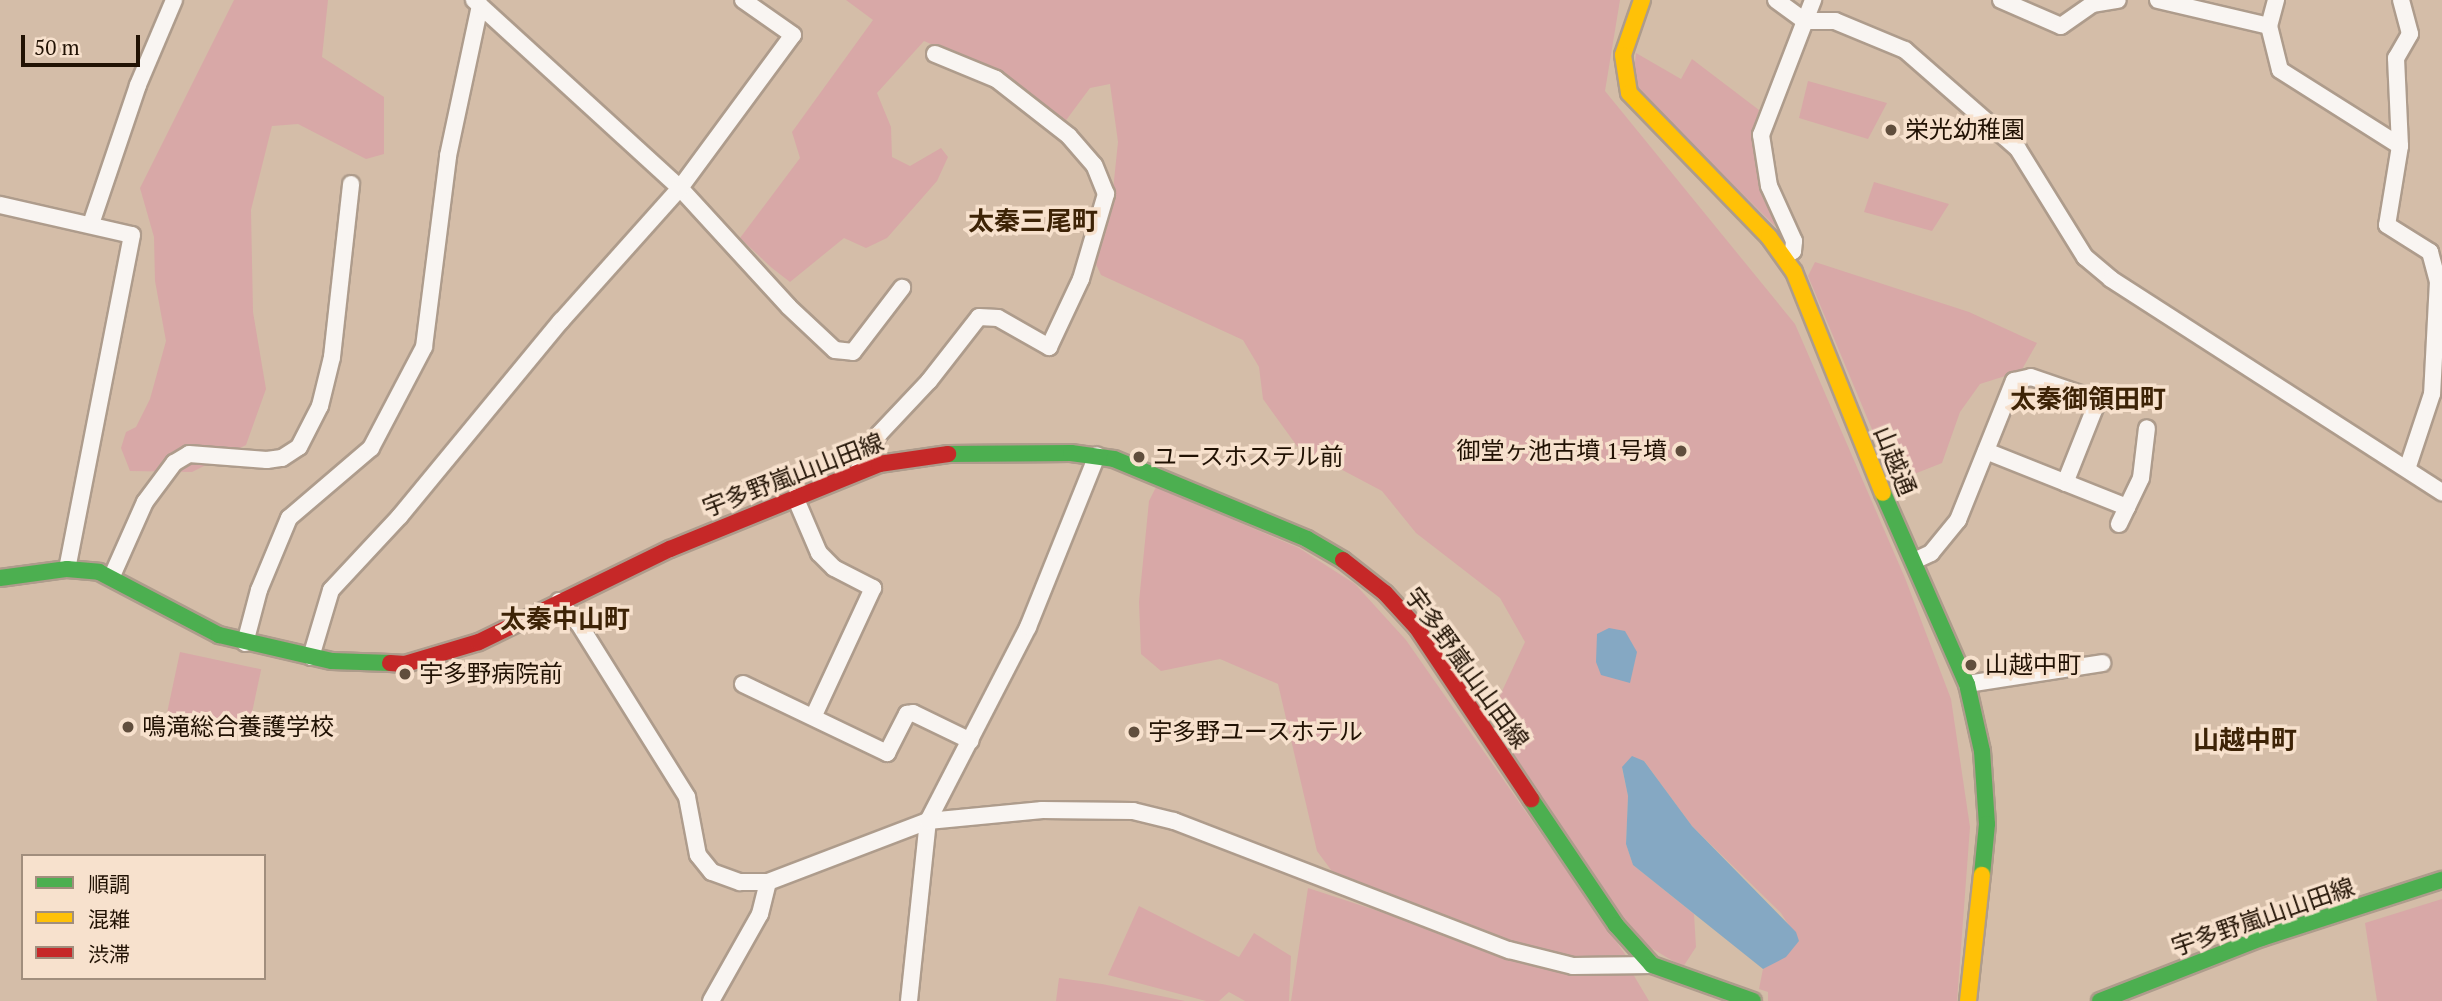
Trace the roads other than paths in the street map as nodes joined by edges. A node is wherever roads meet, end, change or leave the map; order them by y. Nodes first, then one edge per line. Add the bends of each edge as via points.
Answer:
1 (174, 0) edge
2 (743, 0) edge
3 (1642, 0) edge
4 (1776, 0) edge
5 (1814, 0) edge
6 (2001, 0) edge
7 (2118, 0) edge
8 (2158, 0) edge
9 (2276, 0) edge
10 (2401, 0) edge
11 (477, 2) edge
12 (2026, 6) edge
13 (1805, 21) junction
14 (2269, 26) junction
15 (934, 54) dead end
16 (2400, 146) junction
17 (351, 184) dead end
18 (680, 188) junction
19 (0, 205) edge
20 (91, 224) junction
21 (1784, 257) junction
22 (902, 288) dead end
23 (2147, 428) dead end
24 (1986, 451) junction
25 (1097, 455) junction
26 (2407, 469) junction
27 (858, 471) junction
28 (2065, 483) junction
29 (2442, 492) edge
30 (795, 497) junction
31 (2127, 507) junction
32 (2119, 524) dead end
33 (1914, 561) junction
34 (68, 569) junction
35 (112, 576) junction
36 (0, 578) edge
37 (559, 601) junction
38 (245, 643) junction
39 (311, 657) junction
40 (2102, 663) dead end
41 (743, 684) dead end
42 (1967, 684) junction
43 (813, 717) junction
44 (971, 741) junction
45 (928, 821) junction
46 (2442, 880) edge
47 (768, 883) junction
48 (1651, 965) junction
49 (711, 1001) edge
50 (909, 1001) edge
51 (1754, 1001) edge
52 (1968, 1001) edge
53 (2100, 1001) edge

1 - 20 street via 138,85
2 - 18 street via 793,36
3 - 21 main road, 山越通 via 1623,55 1629,93
4 - 13 street
5 - 13 street
6 - 12 street
7 - 12 street via 2092,4 2061,26
8 - 14 street
9 - 14 street
10 - 16 street via 2410,34 2396,58
11 - 18 street
11 - 38 street via 448,156 424,347 371,449 289,518 259,590
13 - 21 street via 1761,135 1769,186 1794,241 1793,251
13 - 26 street via 1835,21 1905,50 2018,149 2085,257 2111,279
14 - 16 street via 2280,70
15 - 27 street via 996,79 1069,136 1094,165 1106,194 1081,279 1049,346 998,318 979,317 929,381 879,434
16 - 26 street via 2387,225 2430,252 2438,281 2431,394
17 - 35 street via 332,356 320,406 299,447 282,458 267,460 188,454 174,463 145,502
18 - 22 street via 789,307 835,350 853,352
18 - 39 street via 561,321 400,516 331,590
19 - 20 street
20 - 34 street via 132,235
21 - 33 main road, 山越通 via 1809,301 1880,487
23 - 31 street via 2141,478
24 - 28 street
24 - 28 street via 2014,381 2031,377 2073,394 2093,396 2098,400
24 - 33 street via 1958,520 1931,553
25 - 27 main road, 宇多野嵐山山田線 via 940,453
25 - 44 street via 1028,627
25 - 48 main road, 宇多野嵐山山田線 via 1143,468 1307,539 1349,563 1385,593 1416,628 1616,925
26 - 29 street
27 - 30 main road, 宇多野嵐山山田線
28 - 31 street
30 - 37 main road, 宇多野嵐山山田線
30 - 43 street via 819,553 834,568 873,587
31 - 32 street
33 - 42 main road, 山越通
34 - 35 main road, 宇多野嵐山山田線
34 - 36 main road, 宇多野嵐山山田線
35 - 38 main road, 宇多野嵐山山田線 via 188,622
37 - 39 main road, 宇多野嵐山山田線 via 479,642 420,662 372,665
37 - 47 street via 579,624 687,797 698,855 712,872 755,885
38 - 39 main road, 宇多野嵐山山田線
40 - 42 street
41 - 43 street
42 - 52 main road, 山越通 via 1982,751 1987,824
43 - 44 street via 887,753 907,714 913,713
44 - 45 street
45 - 47 street
45 - 48 street via 1042,810 1133,811 1174,821 1509,950 1573,966
45 - 50 street
46 - 53 main road, 宇多野嵐山山田線 via 2262,938
47 - 49 street via 760,915
48 - 51 main road, 宇多野嵐山山田線

